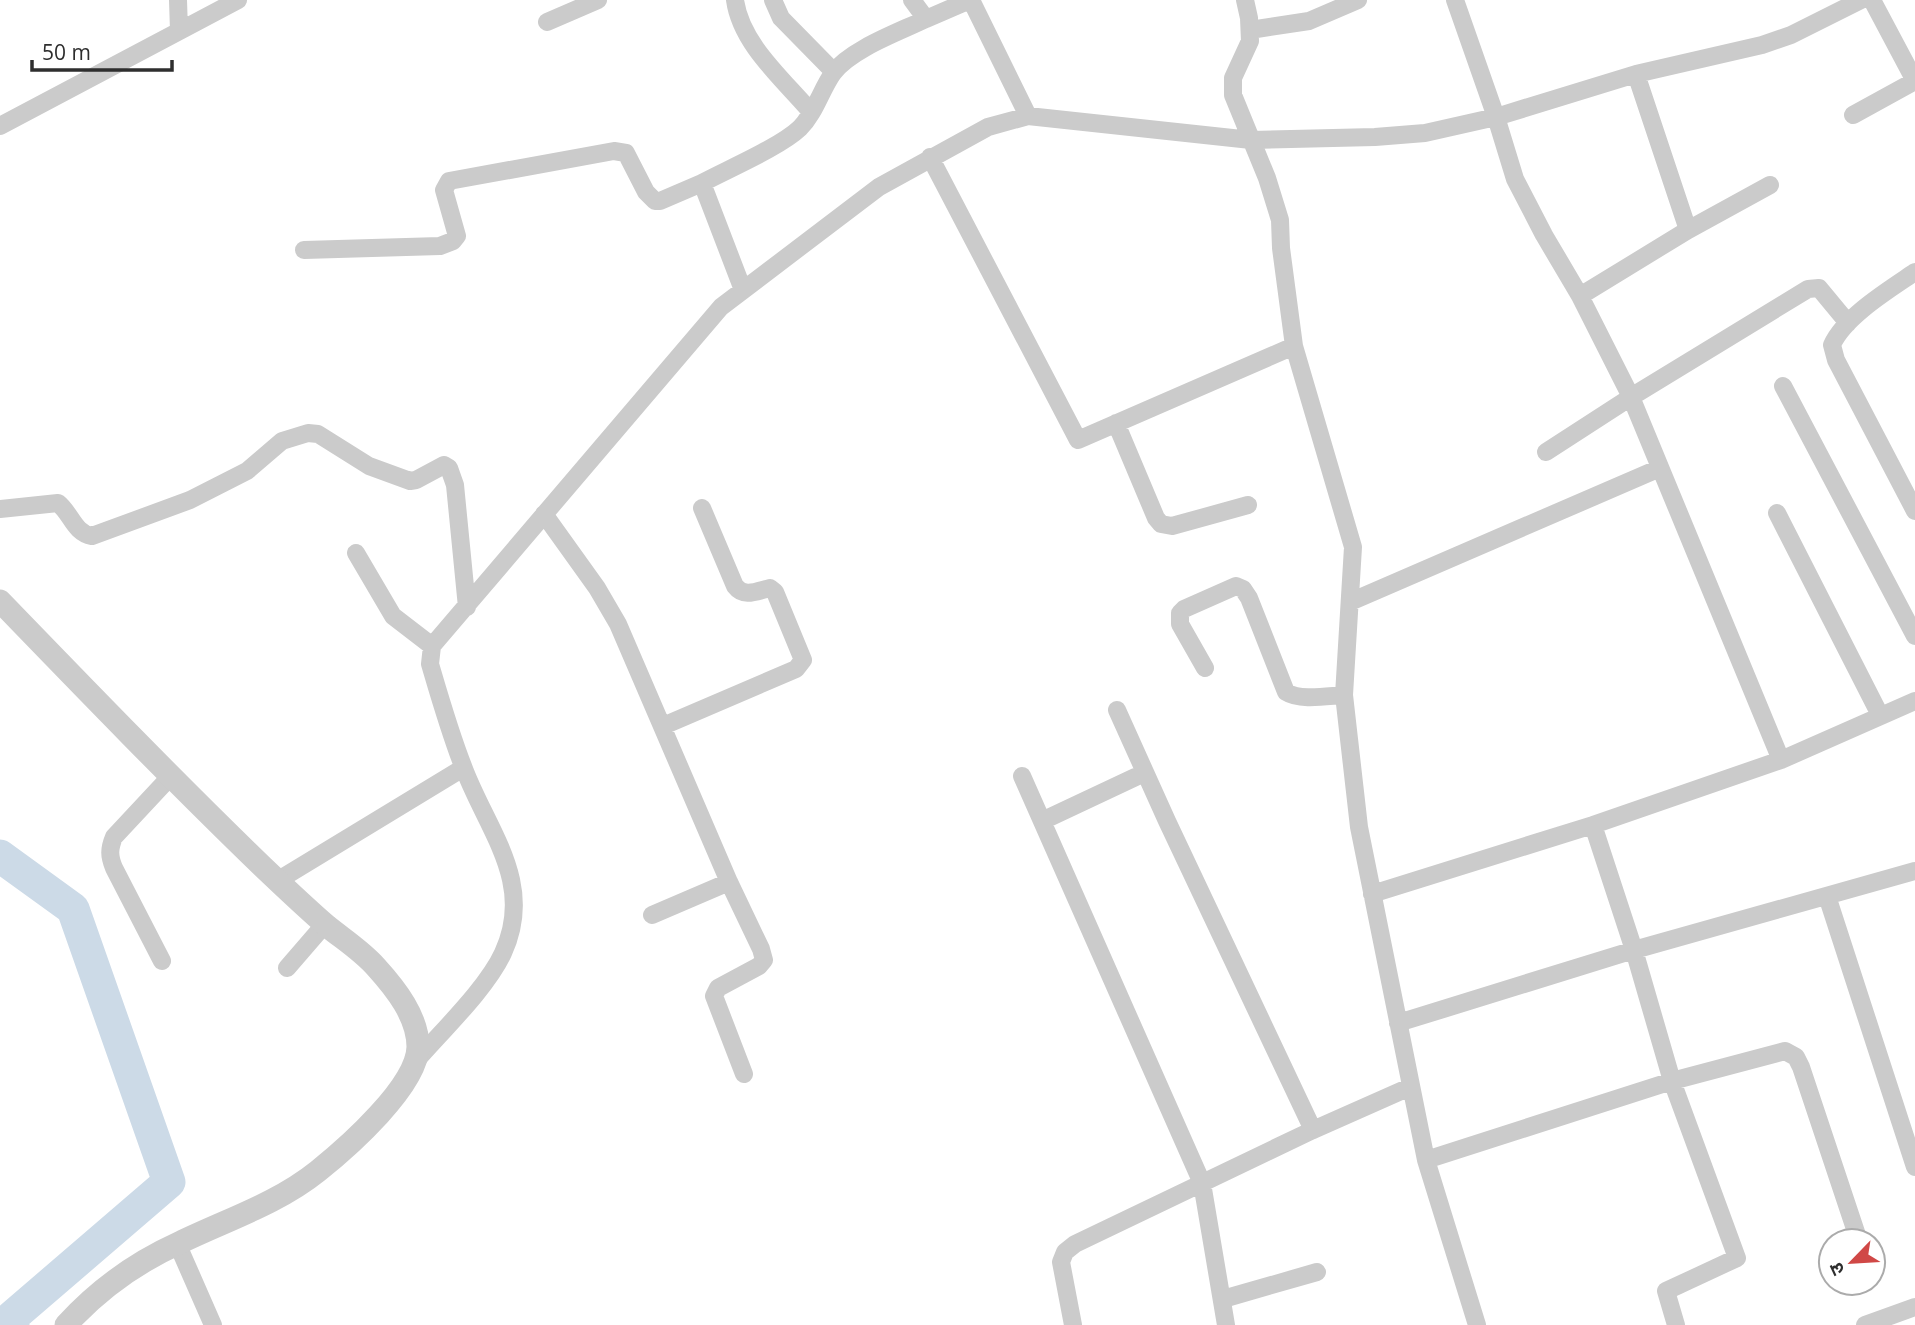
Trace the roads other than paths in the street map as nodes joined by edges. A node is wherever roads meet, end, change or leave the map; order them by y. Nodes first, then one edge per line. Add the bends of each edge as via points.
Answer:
1 (178, 0) edge
2 (238, 0) edge
3 (598, 0) edge
4 (736, 0) edge
5 (773, 0) edge
6 (912, 0) edge
7 (970, 0) edge
8 (1245, 0) edge
9 (1358, 0) edge
10 (1455, 0) edge
11 (1861, 0) edge
12 (1872, 0) edge
13 (926, 19) junction
14 (547, 22) dead end
15 (1250, 30) junction
16 (178, 31) junction
17 (834, 72) junction
18 (1636, 74) junction
19 (1915, 81) edge
20 (811, 112) junction
21 (1853, 115) dead end
22 (1028, 116) junction
23 (1496, 117) junction
24 (0, 126) edge
25 (1251, 140) junction
26 (930, 157) junction
27 (702, 184) junction
28 (1770, 186) dead end
29 (1688, 230) junction
30 (304, 250) dead end
31 (1915, 272) edge
32 (743, 290) junction
33 (1580, 296) junction
34 (1848, 323) junction
35 (1294, 346) junction
36 (1783, 386) dead end
37 (1631, 397) junction
38 (1116, 423) junction
39 (1546, 453) dead end
40 (1660, 468) junction
41 (1248, 505) dead end
42 (702, 508) dead end
43 (0, 509) edge
44 (1915, 511) edge
45 (1777, 513) dead end
46 (544, 514) junction
47 (356, 553) dead end
48 (0, 601) edge
49 (1350, 602) junction
50 (467, 607) junction
51 (1915, 636) edge
52 (432, 646) junction
53 (1205, 668) dead end
54 (1344, 695) junction
55 (1915, 701) edge
56 (1117, 710) dead end
57 (1880, 715) junction
58 (663, 726) junction
59 (1781, 760) junction
60 (463, 768) junction
61 (1144, 773) junction
62 (1022, 776) dead end
63 (170, 777) junction
64 (1042, 821) junction
65 (1593, 825) junction
66 (1915, 872) edge
67 (278, 881) junction
68 (729, 882) junction
69 (1372, 894) junction
70 (1828, 896) junction
71 (652, 915) dead end
72 (325, 925) junction
73 (1634, 950) junction
74 (162, 961) dead end
75 (287, 968) dead end
76 (1398, 1023) junction
77 (416, 1062) junction
78 (744, 1074) dead end
79 (1672, 1081) junction
80 (1410, 1087) junction
81 (1313, 1130) junction
82 (1426, 1160) junction
83 (1915, 1167) edge
84 (1202, 1183) junction
85 (1854, 1227) edge
86 (177, 1243) junction
87 (1317, 1272) dead end
88 (1223, 1299) junction
89 (1915, 1307) edge
90 (65, 1325) edge
91 (213, 1325) edge
92 (1073, 1325) edge
93 (1226, 1325) edge
94 (1477, 1325) edge
95 (1676, 1325) edge
96 (1865, 1325) edge

1 - 16 street
2 - 16 street
3 - 14 street
4 - 20 street via 749,38
5 - 17 street via 780,18
6 - 13 street
7 - 13 street
7 - 22 street
8 - 15 street
9 - 15 street via 1309,21
10 - 23 street
11 - 18 street via 1772,42
12 - 19 street
13 - 17 street via 858,53
15 - 25 street via 1232,87
16 - 24 street
17 - 20 street
18 - 23 street
18 - 29 street
19 - 21 street
20 - 27 street via 788,138
22 - 25 street
22 - 26 street via 988,127
23 - 25 street via 1425,133
23 - 33 street via 1524,199
25 - 35 street via 1280,220
26 - 32 street via 879,187
26 - 38 street via 1078,440
27 - 30 street via 654,201 626,153 614,151 449,181 444,190 457,236 440,246
27 - 32 street
28 - 29 street
29 - 33 street
31 - 34 street
32 - 46 street via 721,307
33 - 37 street
34 - 37 street via 1818,288 1808,289
34 - 44 street via 1834,339 1832,352
35 - 38 street
35 - 49 street via 1353,547
36 - 51 street
37 - 39 street
37 - 40 street
38 - 41 street via 1161,524 1172,526
40 - 49 street
40 - 59 street
42 - 58 street via 735,586 741,593 770,588 775,592 803,660 796,669
43 - 50 street via 58,503 78,530 92,536 190,500 247,471 282,442 318,434 369,466 410,481 444,465 449,468 455,485
45 - 57 street
46 - 50 street
46 - 58 street via 609,606
47 - 52 street via 393,616
48 - 63 street
49 - 54 street
50 - 52 street
52 - 60 street via 430,664
53 - 54 street via 1180,624 1180,613 1236,586 1249,598 1286,692
54 - 69 street via 1359,827
55 - 57 street
56 - 61 street
57 - 59 street
58 - 68 street
59 - 65 street
60 - 67 street
60 - 77 street via 509,868 513,926 489,976
61 - 64 street
61 - 81 street
62 - 64 street
63 - 67 street
63 - 74 street via 114,837 110,857
64 - 84 street
65 - 69 street
65 - 73 street
66 - 70 street
67 - 72 street
68 - 71 street
68 - 78 street via 764,960 718,988 714,996
69 - 76 street
70 - 73 street
70 - 83 street
72 - 75 street
72 - 77 street via 375,965 402,999 414,1026
73 - 76 street
73 - 79 street
76 - 80 street
77 - 86 street via 373,1122 317,1172 277,1198
79 - 82 street
79 - 85 street via 1775,1052 1792,1054 1801,1067
79 - 95 street via 1737,1258 1666,1291
80 - 81 street
80 - 82 street
81 - 84 street
82 - 94 street
84 - 88 street
84 - 92 street via 1065,1252 1061,1262
86 - 90 street via 98,1294
86 - 91 street
87 - 88 street
88 - 93 street
89 - 96 street

